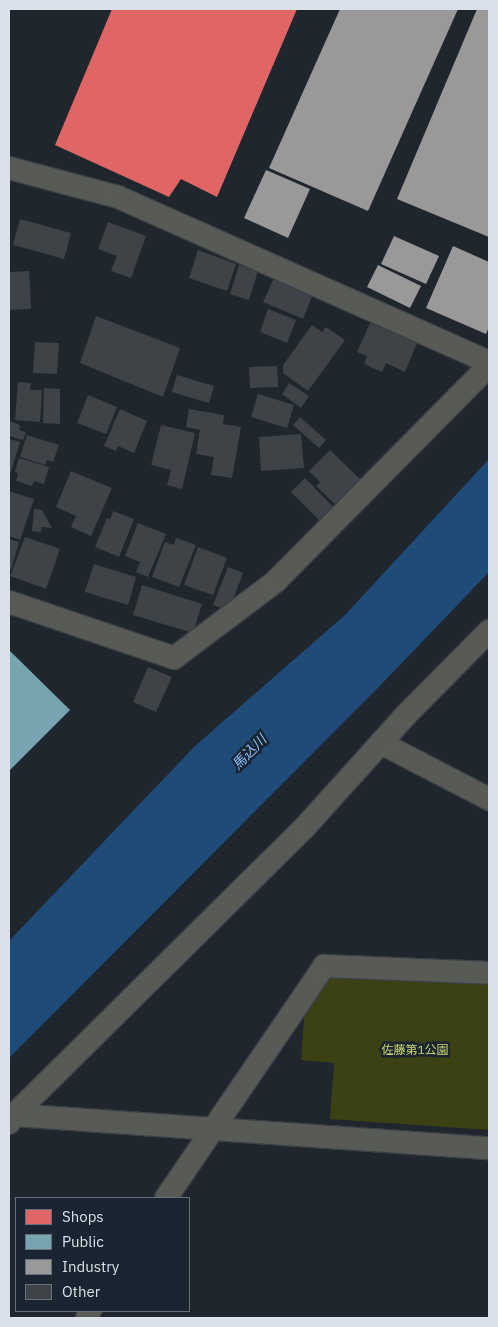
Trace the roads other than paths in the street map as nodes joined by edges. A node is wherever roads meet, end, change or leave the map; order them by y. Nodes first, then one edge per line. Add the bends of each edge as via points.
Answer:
1 (9, 168) edge
2 (489, 364) edge
3 (9, 602) edge
4 (489, 631) edge
5 (381, 743) junction
6 (489, 799) edge
7 (489, 974) edge
8 (12, 1119) edge
9 (215, 1129) junction
10 (489, 1148) edge
11 (167, 1197) edge

1 - 2 street via 118,197
2 - 3 street via 276,581 174,658
4 - 5 street
5 - 6 street
5 - 8 street via 306,826
7 - 9 street via 324,966
8 - 9 street
9 - 10 street
9 - 11 street

